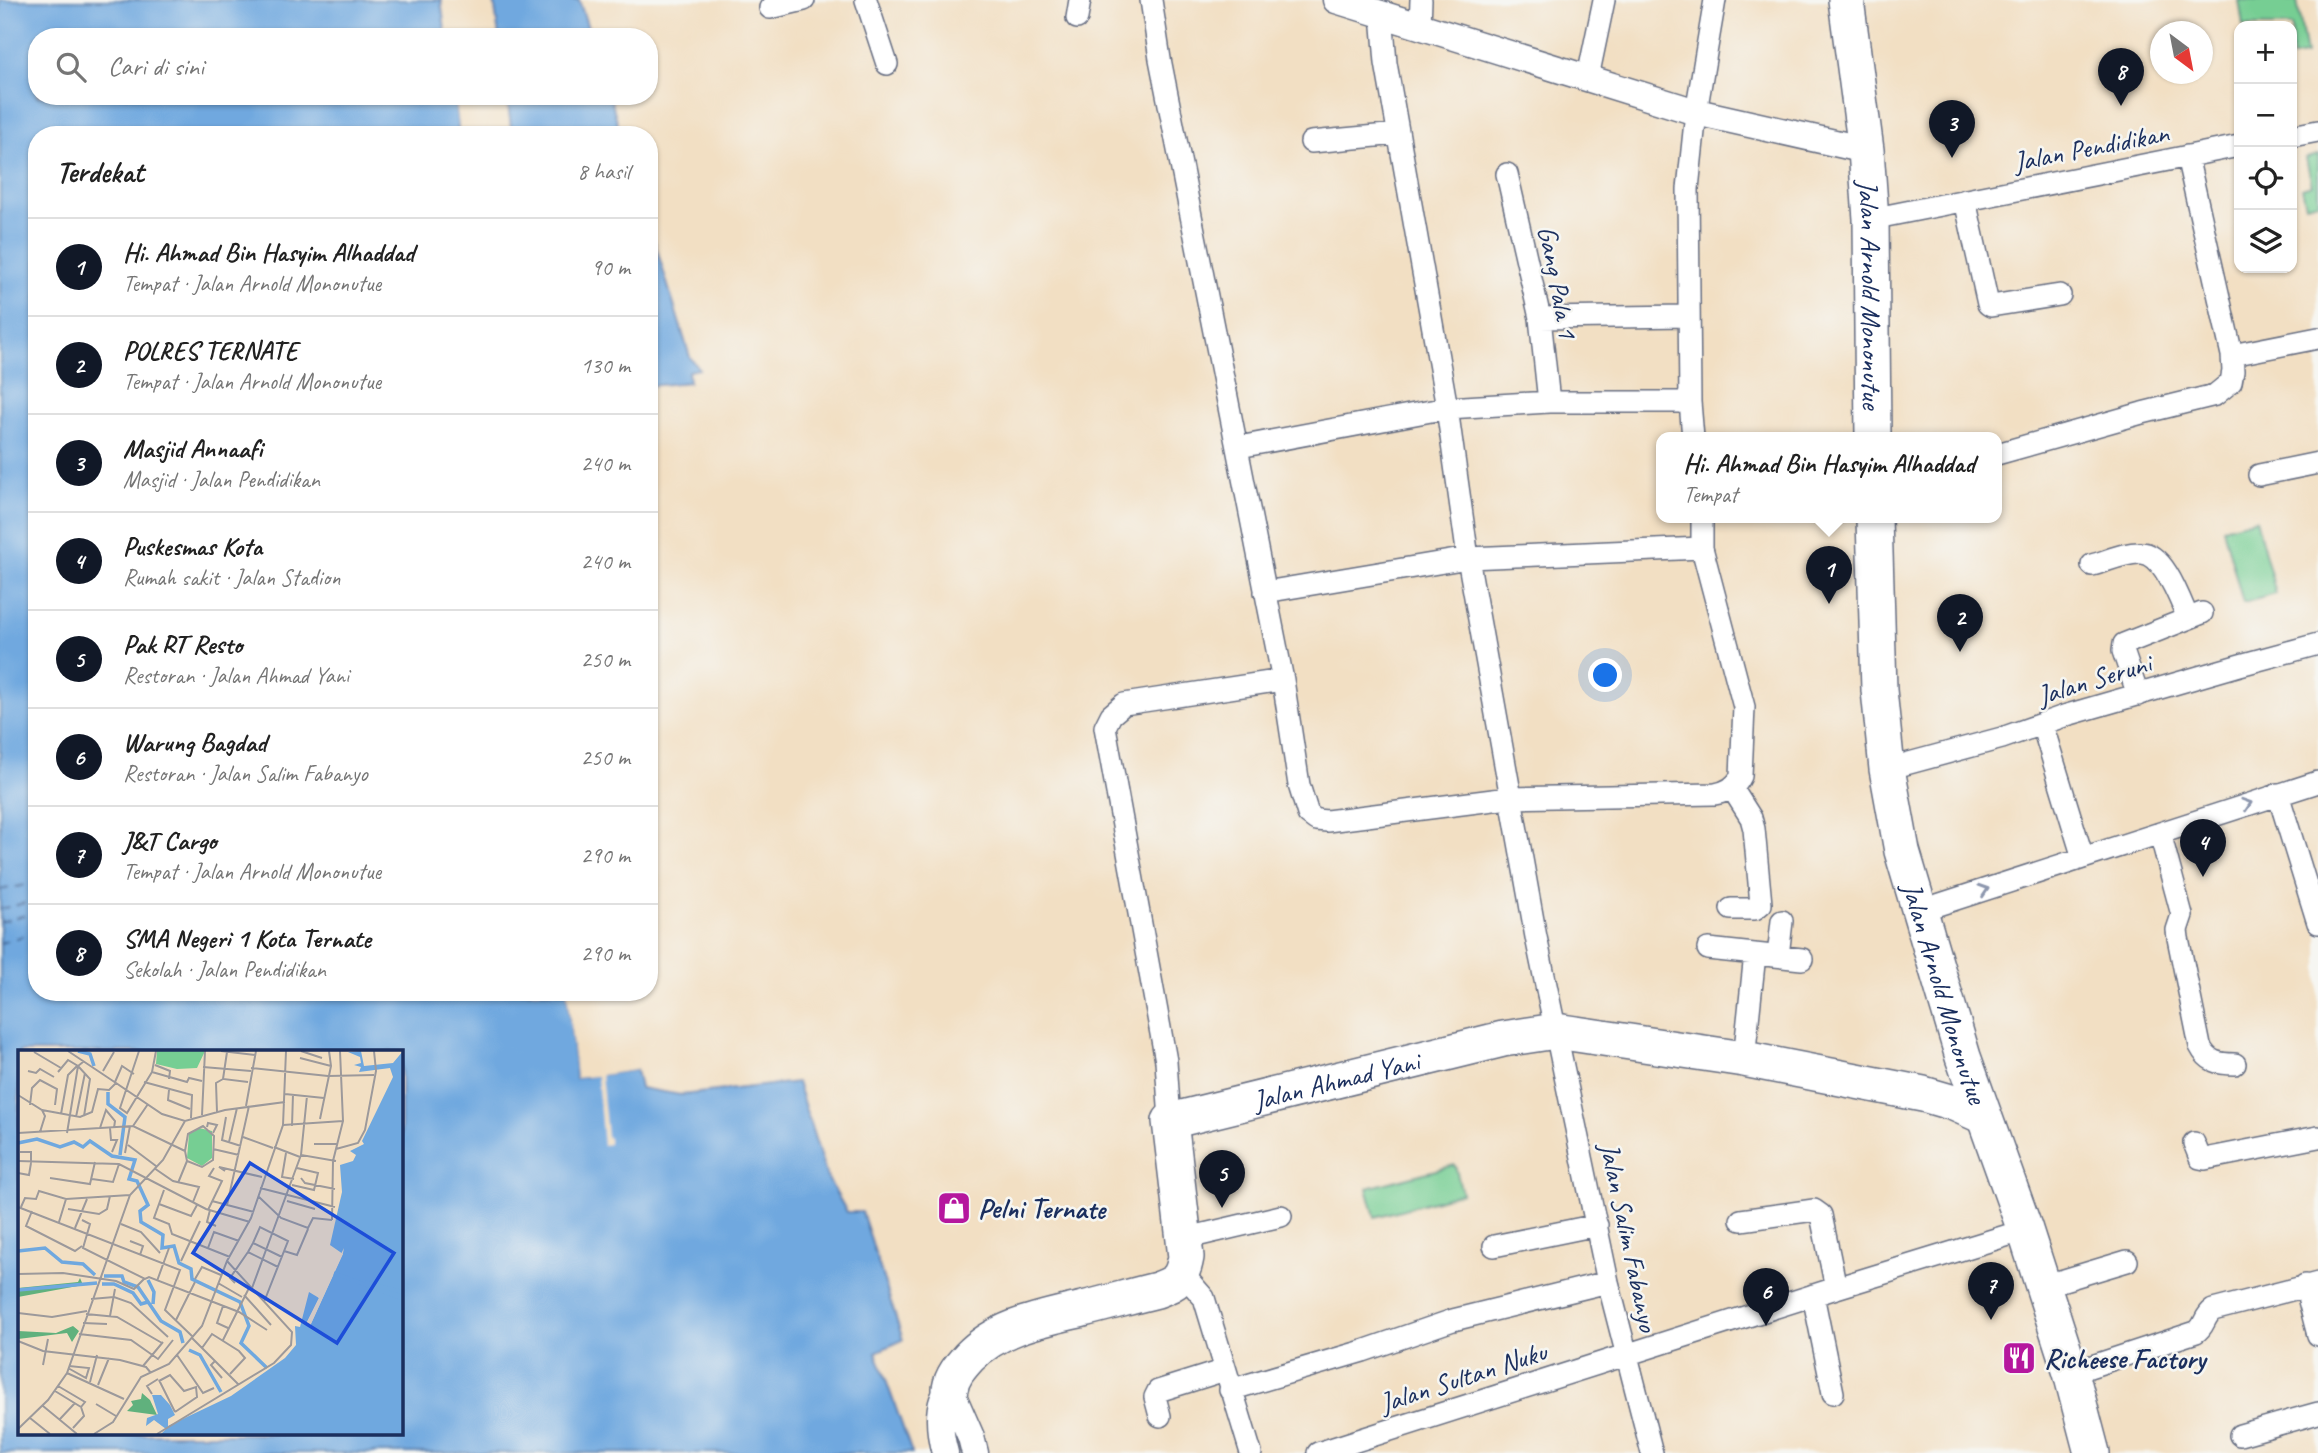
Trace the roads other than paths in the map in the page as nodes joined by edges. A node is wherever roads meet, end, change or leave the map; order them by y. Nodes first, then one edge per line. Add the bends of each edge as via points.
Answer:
1 (804, 0) edge
2 (866, 0) edge
3 (1152, 0) edge
4 (1336, 0) edge
5 (1604, 0) edge
6 (1715, 0) edge
7 (1846, 0) edge
8 (770, 8) dead end
9 (1420, 13) edge
10 (1382, 14) junction
11 (887, 64) dead end
12 (1588, 77) junction
13 (1696, 112) junction
14 (2318, 131) edge
15 (1398, 134) junction
16 (2297, 135) edge
17 (1311, 142) dead end
18 (2234, 147) edge
19 (1866, 150) junction
20 (2187, 156) junction
21 (1507, 174) dead end
22 (1965, 200) junction
23 (1871, 219) junction
24 (2060, 295) dead end
25 (1689, 316) junction
26 (1540, 318) junction
27 (2318, 338) edge
28 (2232, 355) junction
29 (1549, 402) junction
30 (1690, 402) junction
31 (1447, 408) junction
32 (1692, 432) edge
33 (1873, 432) edge
34 (1239, 447) junction
35 (2002, 453) edge
36 (2318, 463) edge
37 (2259, 475) dead end
38 (1702, 523) edge
39 (1874, 523) edge
40 (1702, 548) junction
41 (1468, 558) junction
42 (2092, 565) dead end
43 (1265, 592) junction
44 (2318, 644) edge
45 (1283, 680) junction
46 (2138, 695) junction
47 (2042, 724) junction
48 (1887, 769) junction
49 (2318, 782) edge
50 (1732, 788) junction
51 (2278, 794) junction
52 (1509, 797) junction
53 (2160, 833) junction
54 (2083, 858) junction
55 (1731, 909) dead end
56 (1919, 911) junction
57 (1782, 921) dead end
58 (2318, 921) edge
59 (1708, 948) dead end
60 (1755, 954) junction
61 (1778, 956) junction
62 (1802, 959) dead end
63 (1556, 1031) junction
64 (1963, 1057) junction
65 (1744, 1059) junction
66 (2235, 1064) dead end
67 (1923, 1094) junction
68 (1983, 1116) junction
69 (1170, 1121) junction
70 (2318, 1137) edge
71 (2194, 1143) dead end
72 (1281, 1216) dead end
73 (1741, 1220) dead end
74 (1597, 1225) junction
75 (2025, 1230) junction
76 (1183, 1239) junction
77 (1494, 1246) dead end
78 (2127, 1261) dead end
79 (1183, 1274) junction
80 (1608, 1282) junction
81 (2312, 1284) edge
82 (2044, 1286) junction
83 (1836, 1288) junction
84 (1813, 1295) junction
85 (2318, 1335) edge
86 (1626, 1355) junction
87 (2071, 1373) junction
88 (1227, 1380) junction
89 (950, 1389) junction
90 (1833, 1393) dead end
91 (2318, 1413) edge
92 (1160, 1416) dead end
93 (2240, 1435) dead end
94 (973, 1445) edge
95 (944, 1448) edge
96 (1322, 1452) edge
97 (1251, 1453) edge
98 (1652, 1453) edge
99 (2092, 1453) edge

1 - 8 street
2 - 11 street
3 - 34 street
4 - 10 street
5 - 12 street
6 - 13 street
7 - 19 highway, Jalan Arnold Mononutue
9 - 10 street
9 - 12 street
10 - 15 street, Jalan Salim Fabanyo via 1385,63
12 - 13 street
13 - 19 street
13 - 25 street via 1688,189
14 - 16 street
15 - 17 street
15 - 31 street, Jalan Salim Fabanyo
18 - 20 street, Jalan Pendidikan
19 - 23 highway, Jalan Arnold Mononutue
20 - 22 street, Jalan Pendidikan
20 - 28 street
21 - 26 street, Gang Pala 1
22 - 23 street, Jalan Pendidikan
22 - 24 street via 1987,304
23 - 33 highway, Jalan Arnold Mononutue
25 - 26 street
25 - 30 street
26 - 29 street, Gang Pala 1
27 - 28 street
28 - 35 street via 2231,382 2215,395
29 - 30 street
29 - 31 street
30 - 32 street
31 - 34 street
31 - 41 street, Jalan Salim Fabanyo
34 - 43 street
36 - 37 street
38 - 40 street
39 - 48 highway, Jalan Arnold Mononutue via 1879,690
40 - 41 street
40 - 50 street via 1744,708 1741,776
41 - 43 street
41 - 52 street, Jalan Salim Fabanyo
42 - 46 street via 2148,553 2157,559 2195,616 2124,644
43 - 45 street
44 - 46 street, Jalan Seruni
45 - 52 street via 1299,785 1308,814 1316,820
45 - 69 street via 1124,704 1105,727 1166,1060
46 - 47 street, Jalan Seruni
47 - 48 street, Jalan Seruni
47 - 54 street
48 - 56 highway, Jalan Arnold Mononutue
49 - 51 street
50 - 52 street via 1715,794
50 - 55 street via 1754,829 1761,904 1755,909
53 -> 51 street
51 - 58 street
52 - 63 street, Jalan Salim Fabanyo
53 - 54 street
53 - 66 street via 2182,915 2178,938 2200,1046 2212,1062
56 -> 54 street
56 - 64 highway, Jalan Arnold Mononutue
57 - 61 street
59 - 60 street
60 - 61 street
60 - 65 street
61 - 62 street
63 - 65 highway, Jalan Ahmad Yani
63 - 69 highway, Jalan Ahmad Yani via 1503,1039
63 - 74 street, Jalan Salim Fabanyo
64 - 67 highway
64 - 68 highway, Jalan Arnold Mononutue
65 - 67 highway, Jalan Ahmad Yani
67 - 68 highway, Jalan Ahmad Yani
68 - 75 highway, Jalan Arnold Mononutue
69 - 76 highway
70 - 71 street via 2205,1159 2200,1158
72 - 76 street
73 - 83 street via 1818,1212
74 - 77 street
74 - 80 street, Jalan Salim Fabanyo
75 - 82 highway, Jalan Arnold Mononutue
75 - 83 street, Jalan Sultan Nuku
76 - 79 highway
78 - 82 street
79 - 88 street via 1204,1298
79 - 89 highway via 1157,1290 1004,1332 983,1343 965,1361
80 - 86 street, Jalan Salim Fabanyo
80 - 88 street via 1453,1320 1401,1339
81 - 85 street
81 - 87 street via 2213,1310 2196,1332
82 - 87 highway, Jalan Arnold Mononutue
83 - 84 street, Jalan Sultan Nuku
84 - 86 street, Jalan Sultan Nuku
84 - 90 street
86 - 96 street, Jalan Sultan Nuku
86 - 98 street, Jalan Salim Fabanyo
87 - 99 highway, Jalan Arnold Mononutue
88 - 92 street via 1158,1391
88 - 97 street
89 - 94 street
89 - 95 street via 940,1410
91 - 93 street
94 - 95 street via 960,1428 946,1434

